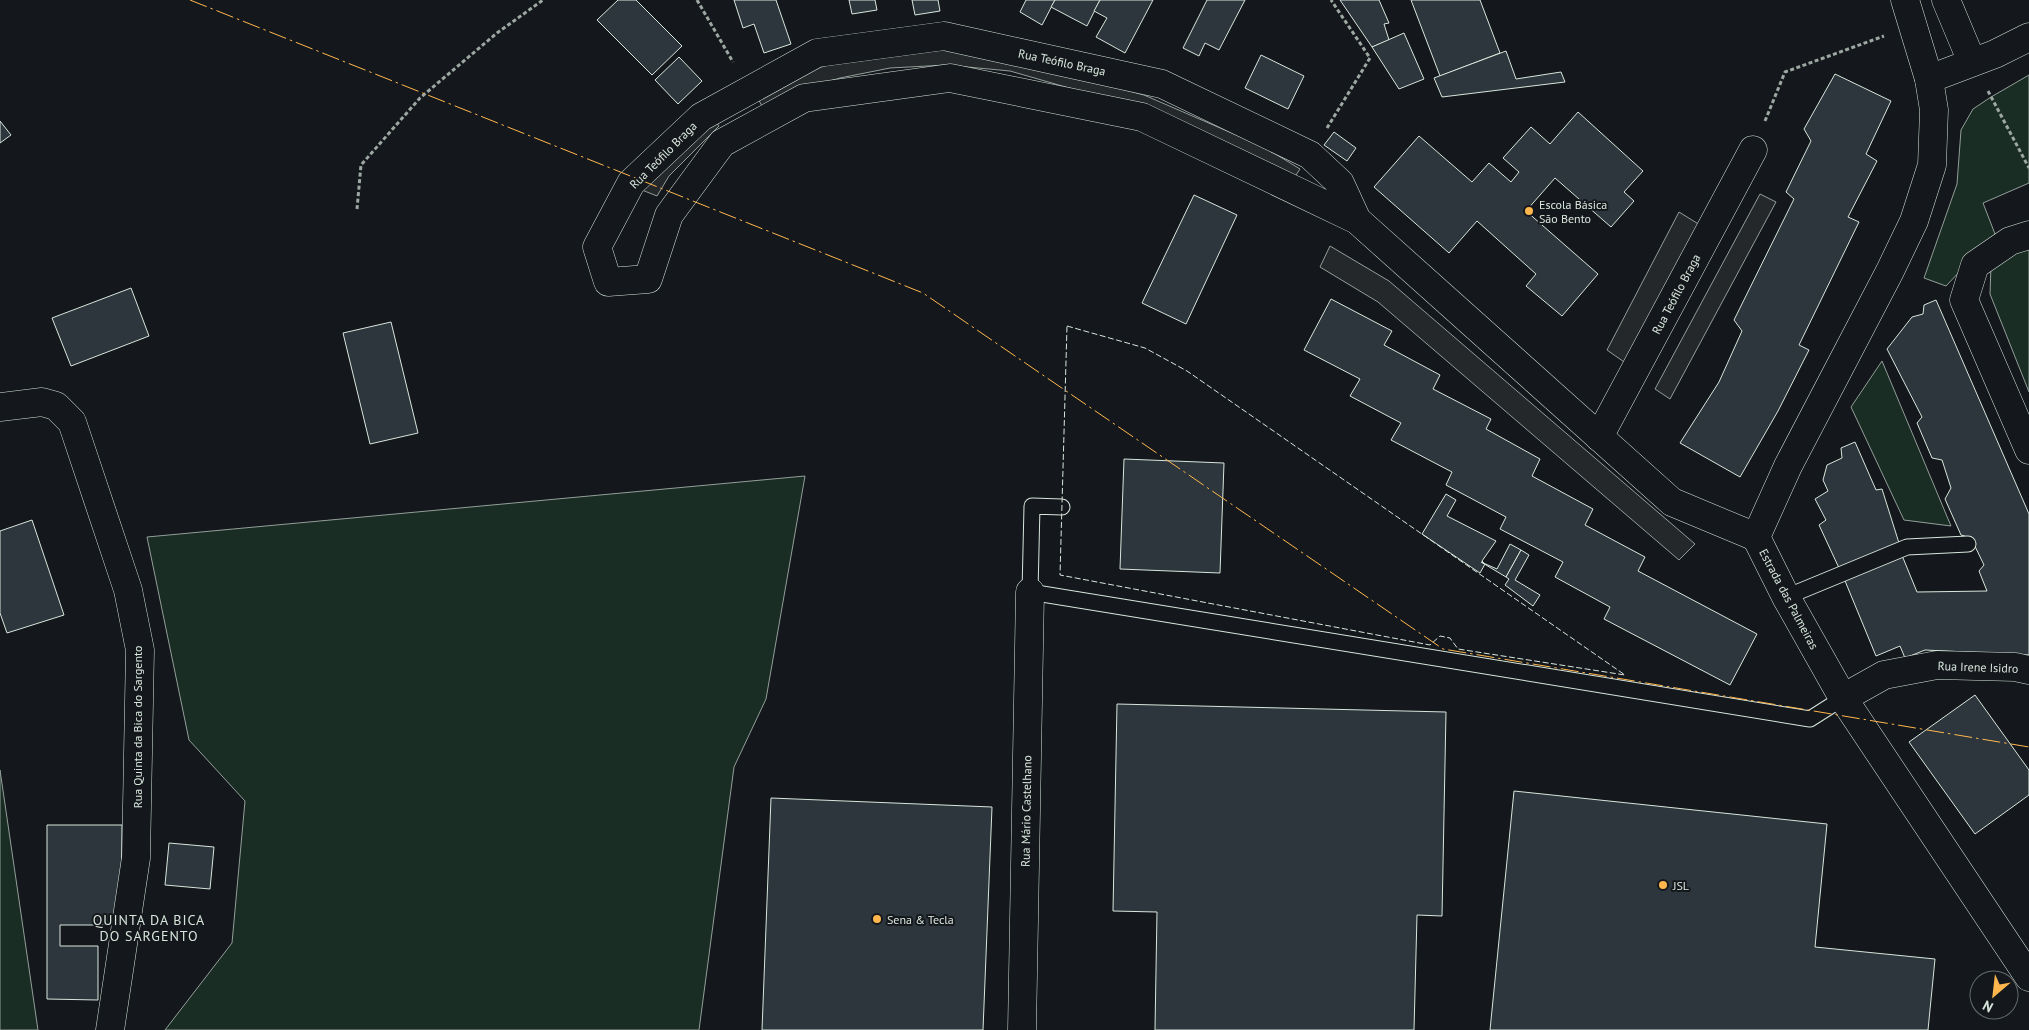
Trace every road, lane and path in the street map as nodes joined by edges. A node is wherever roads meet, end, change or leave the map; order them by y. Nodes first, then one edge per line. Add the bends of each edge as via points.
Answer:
1 (542, 0) edge
2 (697, 0) edge
3 (1331, 0) edge
4 (1946, 0) edge
5 (1909, 8) edge
6 (2029, 38) edge
7 (1972, 62) junction
8 (1929, 79) junction
9 (749, 91) junction
10 (1753, 150) joint
11 (1310, 154) junction
12 (2029, 168) edge
13 (357, 209) dead end
14 (1357, 220) junction
15 (2029, 235) edge
16 (0, 407) edge
17 (1598, 437) junction
18 (2029, 450) edge
19 (1062, 507) dead end
20 (1756, 537) junction
21 (1968, 544) dead end
22 (1030, 592) junction
23 (1786, 597) junction
24 (2029, 670) edge
25 (1843, 698) junction
26 (2029, 976) edge
27 (110, 1030) edge
28 (1022, 1030) edge

1 - 13 path via 420,98 361,165
2 - 9 path
3 - 11 path via 1370,58
4 - 7 street
5 - 8 street, Estrada das Palmeiras
5 - 10 path via 1785,72
6 - 7 street
7 - 8 street
7 - 12 path
8 - 20 street, Estrada das Palmeiras via 1934,110 1932,165 1914,221 1788,466
9 - 11 street, Rua Teófilo Braga via 817,53 944,36 1162,84
9 - 14 street, Rua Teófilo Braga via 701,116 631,183 597,247 608,282 648,279 669,215 722,143 804,98 950,78 1142,117
10 - 17 street, Rua Teófilo Braga
11 - 14 street, Rua Teófilo Braga via 1340,183
14 - 17 street, Rua Teófilo Braga
15 - 18 street via 2010,241 1975,265 1964,300
16 - 27 street, Rua Quinta da Bica do Sargento via 42,402 56,406 72,422 128,590 140,650 136,858
17 - 20 street, Rua Teófilo Braga via 1672,502
19 - 22 lane via 1032,506
20 - 23 street, Estrada das Palmeiras
21 - 23 lane via 1907,547
22 - 25 lane via 1810,719
22 - 28 street, Rua Mário Castelhano
23 - 25 street, Estrada das Palmeiras
24 - 25 street, Rua Irene Isidro via 1937,665 1884,675
25 - 26 street, Estrada das Palmeiras

